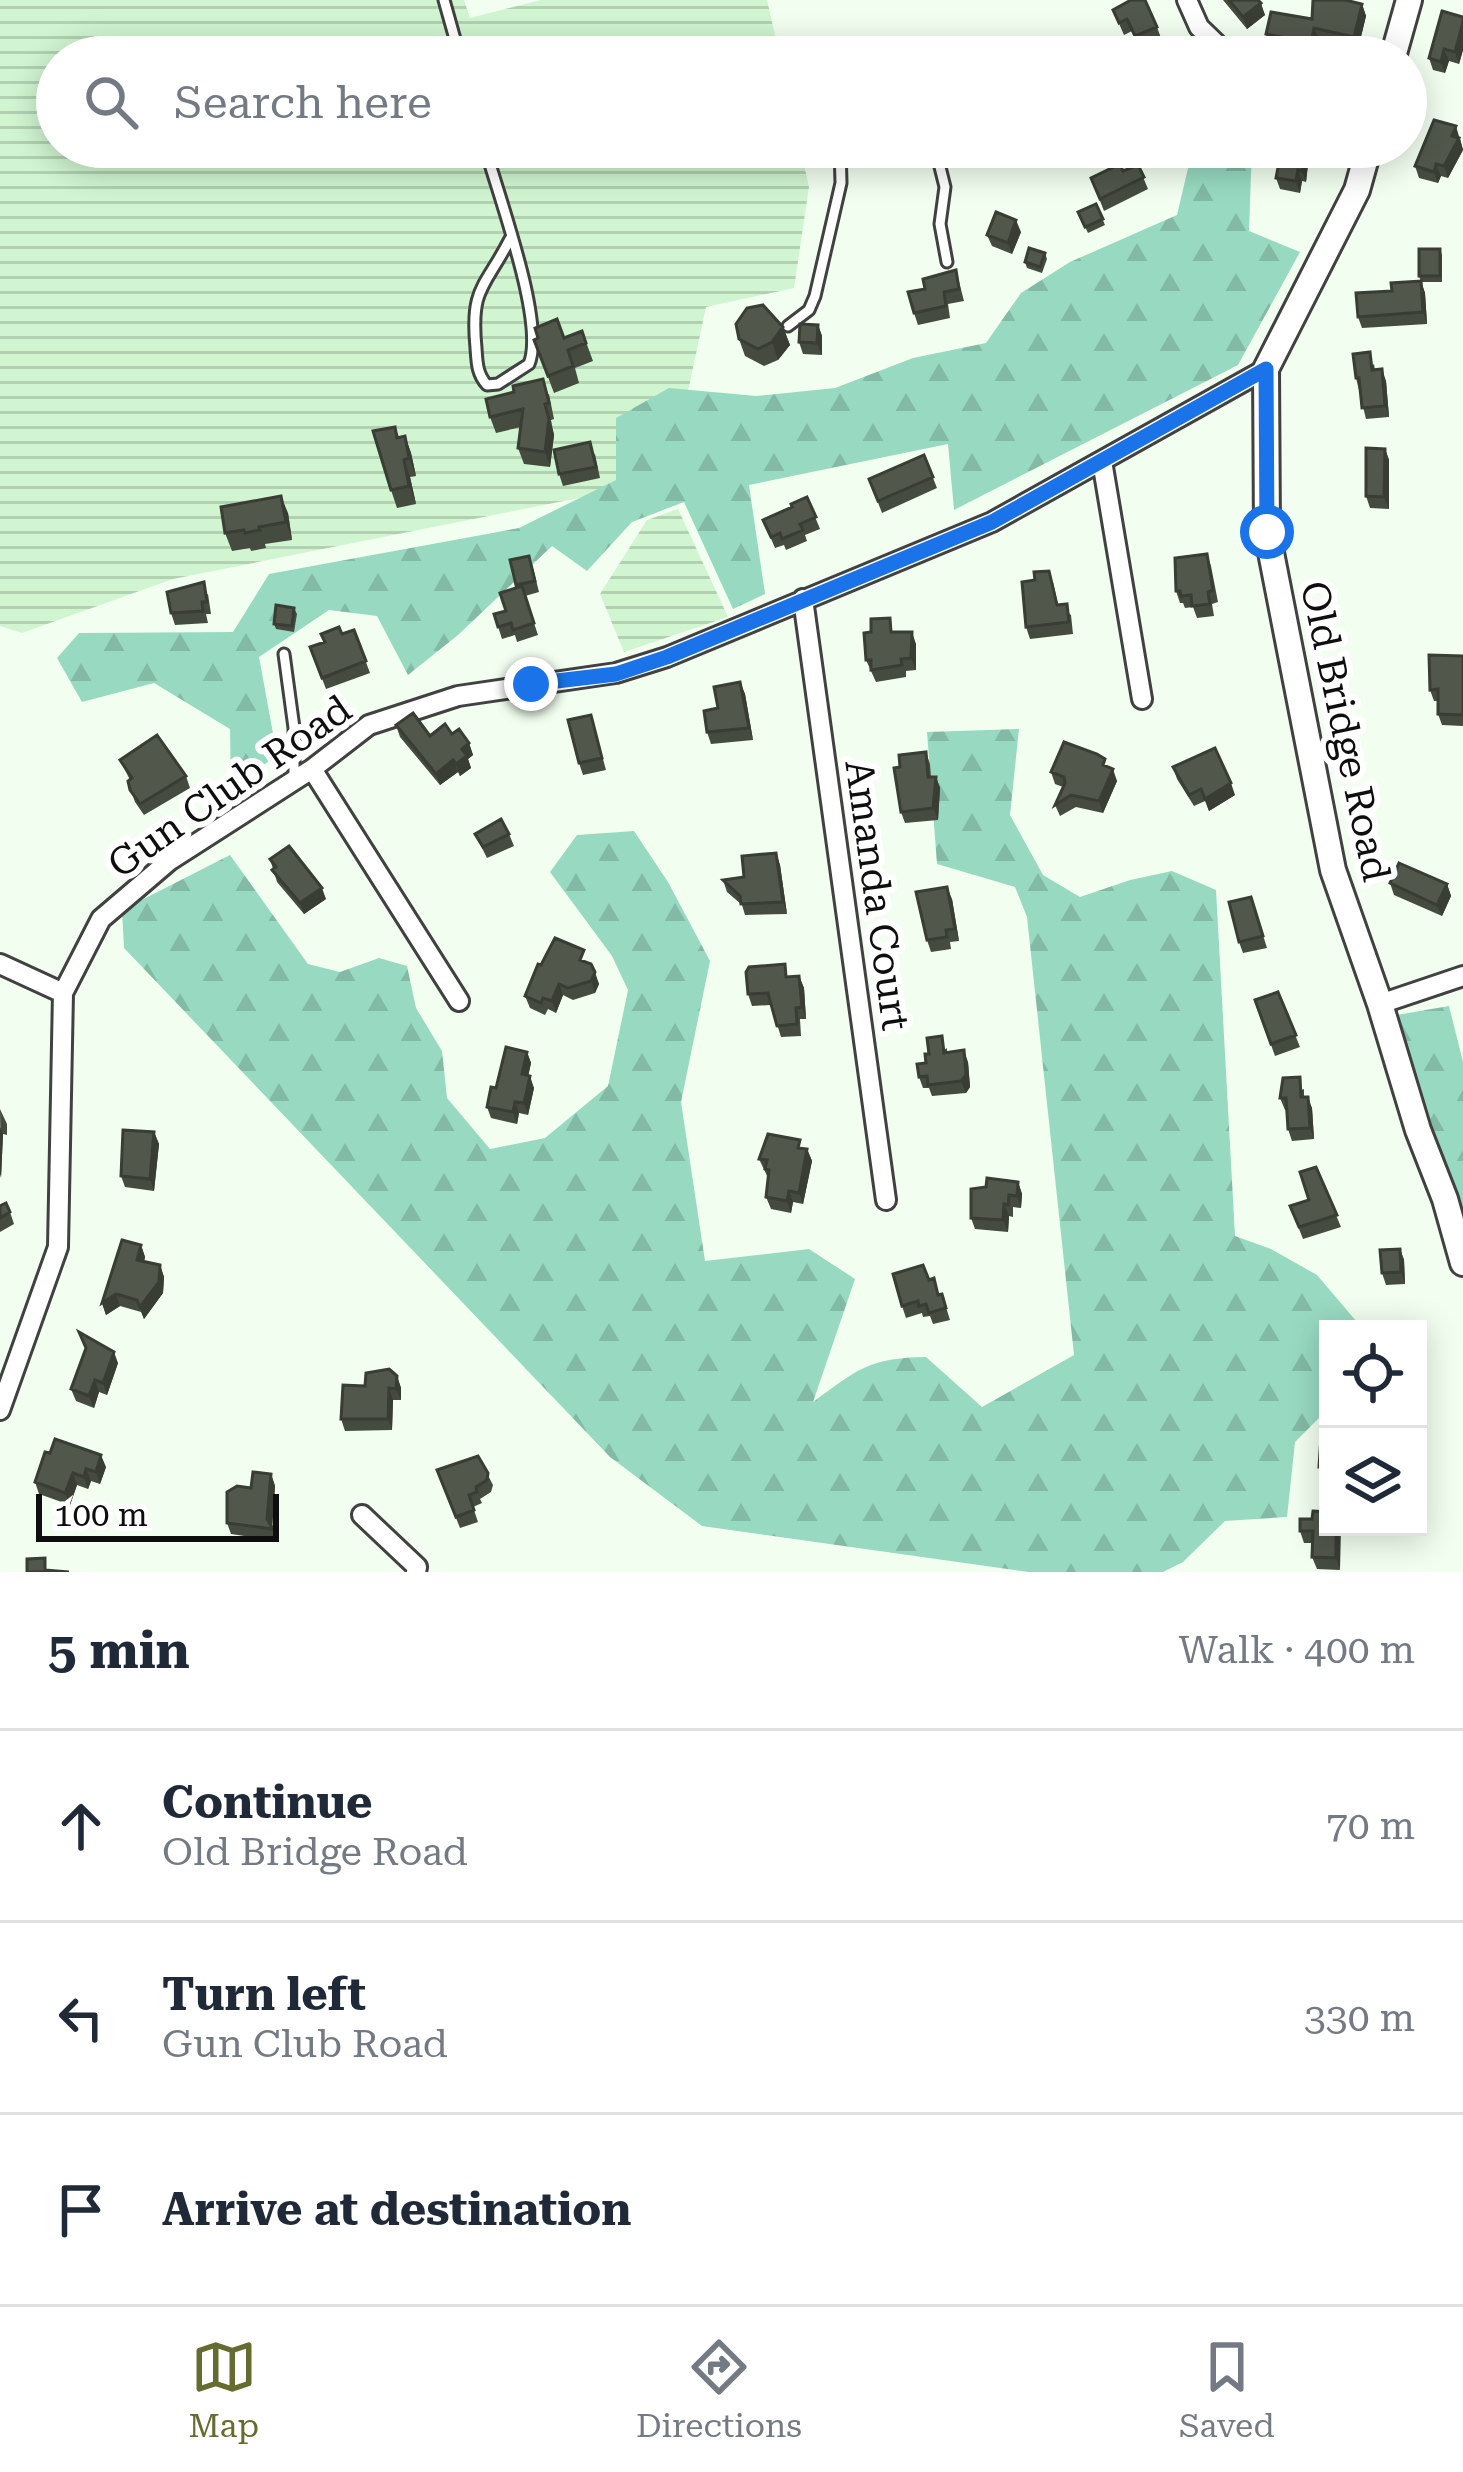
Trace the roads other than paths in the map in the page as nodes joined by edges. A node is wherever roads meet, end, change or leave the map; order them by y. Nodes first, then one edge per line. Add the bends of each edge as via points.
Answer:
1 (444, 0) edge
2 (1187, 0) edge
3 (1409, 0) edge
4 (454, 36) edge
5 (1208, 36) edge
6 (1399, 36) edge
7 (490, 168) edge
8 (841, 168) edge
9 (940, 168) edge
10 (1363, 168) edge
11 (510, 239) junction
12 (946, 262) dead end
13 (788, 326) edge
14 (1266, 369) junction
15 (1102, 461) junction
16 (803, 599) junction
17 (284, 654) dead end
18 (1142, 699) dead end
19 (312, 769) junction
20 (294, 780) junction
21 (0, 964) edge
22 (1463, 976) edge
23 (64, 993) junction
24 (459, 1001) dead end
25 (1380, 1004) junction
26 (886, 1200) dead end
27 (1463, 1264) edge
28 (0, 1410) edge
29 (362, 1515) dead end
30 (416, 1572) edge

1 - 4 lane
2 - 5 street
3 - 6 street
7 - 11 lane
8 - 13 lane via 815,296
9 - 12 lane
10 - 14 street, Old Bridge Road
11 - 11 lane via 474,304 477,362 487,385 523,370 534,348
14 - 15 street, Gun Club Road
14 - 25 street, Old Bridge Road via 1267,532 1333,870
15 - 16 street, Gun Club Road via 992,522
15 - 18 street
16 - 19 street, Gun Club Road via 616,674 405,710 369,725
16 - 26 street, Amanda Court
17 - 20 lane
19 - 20 street, Gun Club Road
19 - 24 street
20 - 23 street, Gun Club Road via 169,861 101,919
21 - 23 street
22 - 25 street
23 - 28 street, Gun Club Road via 58,1247
25 - 27 street, Old Bridge Road
29 - 30 street

